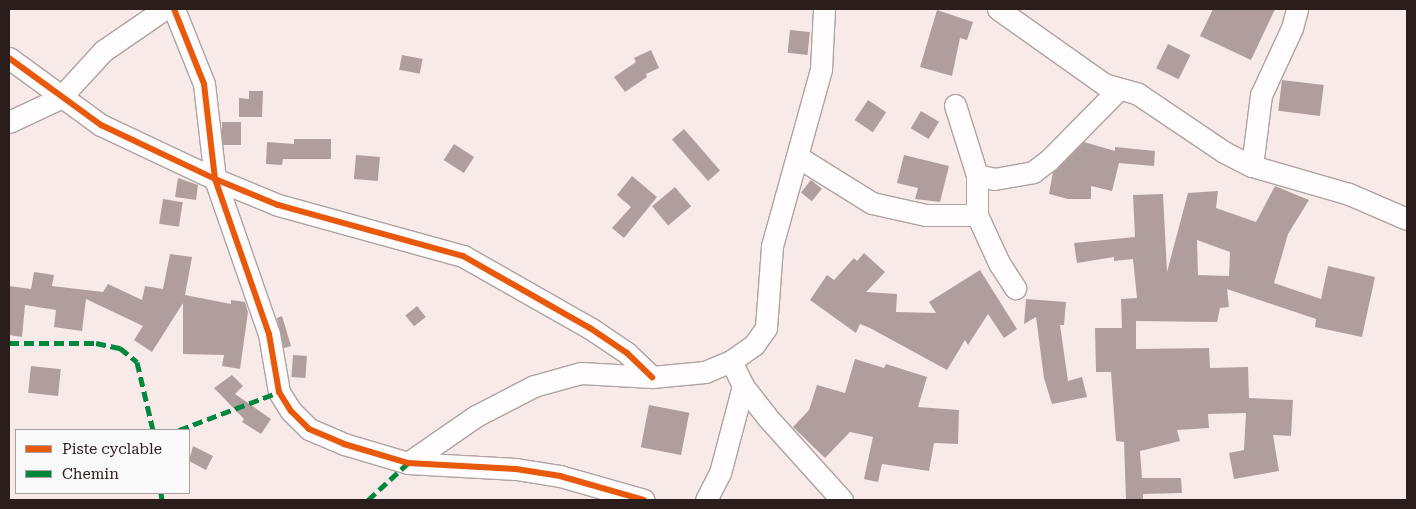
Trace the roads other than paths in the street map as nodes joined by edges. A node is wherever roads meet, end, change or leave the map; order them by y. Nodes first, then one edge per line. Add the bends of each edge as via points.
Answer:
1 (164, 9) edge
2 (174, 9) edge
3 (824, 9) edge
4 (998, 9) edge
5 (1297, 9) edge
6 (9, 58) edge
7 (1118, 90) junction
8 (60, 98) junction
9 (955, 105) dead end
10 (9, 122) edge
11 (798, 157) junction
12 (1252, 166) junction
13 (977, 175) junction
14 (215, 179) junction
15 (977, 215) junction
16 (1407, 219) edge
17 (1015, 288) dead end
18 (730, 361) junction
19 (652, 377) junction
20 (743, 386) junction
21 (408, 464) junction
22 (644, 500) edge
23 (706, 500) edge
24 (842, 500) edge

1 - 8 street via 102,51
2 - 14 street via 204,84
3 - 11 street via 820,69
4 - 7 street via 1097,79
5 - 12 street via 1292,28 1260,95
6 - 8 street
7 - 12 street via 1138,94 1224,152
7 - 13 street via 1033,172 994,179
8 - 10 street
8 - 14 street via 101,125
9 - 13 street
11 - 15 street via 872,204 926,215
11 - 18 street via 783,197 772,246 766,328 754,345
12 - 16 street via 1349,194
13 - 15 street
14 - 19 street via 278,205 463,256 590,328 627,353
14 - 21 street via 269,334 280,392 291,411 310,429 344,444
15 - 17 street via 999,264
18 - 19 street via 705,372
18 - 20 street
19 - 21 street via 581,373 534,386 476,416
20 - 23 street via 720,473
20 - 24 street
21 - 22 street via 525,470 560,476

